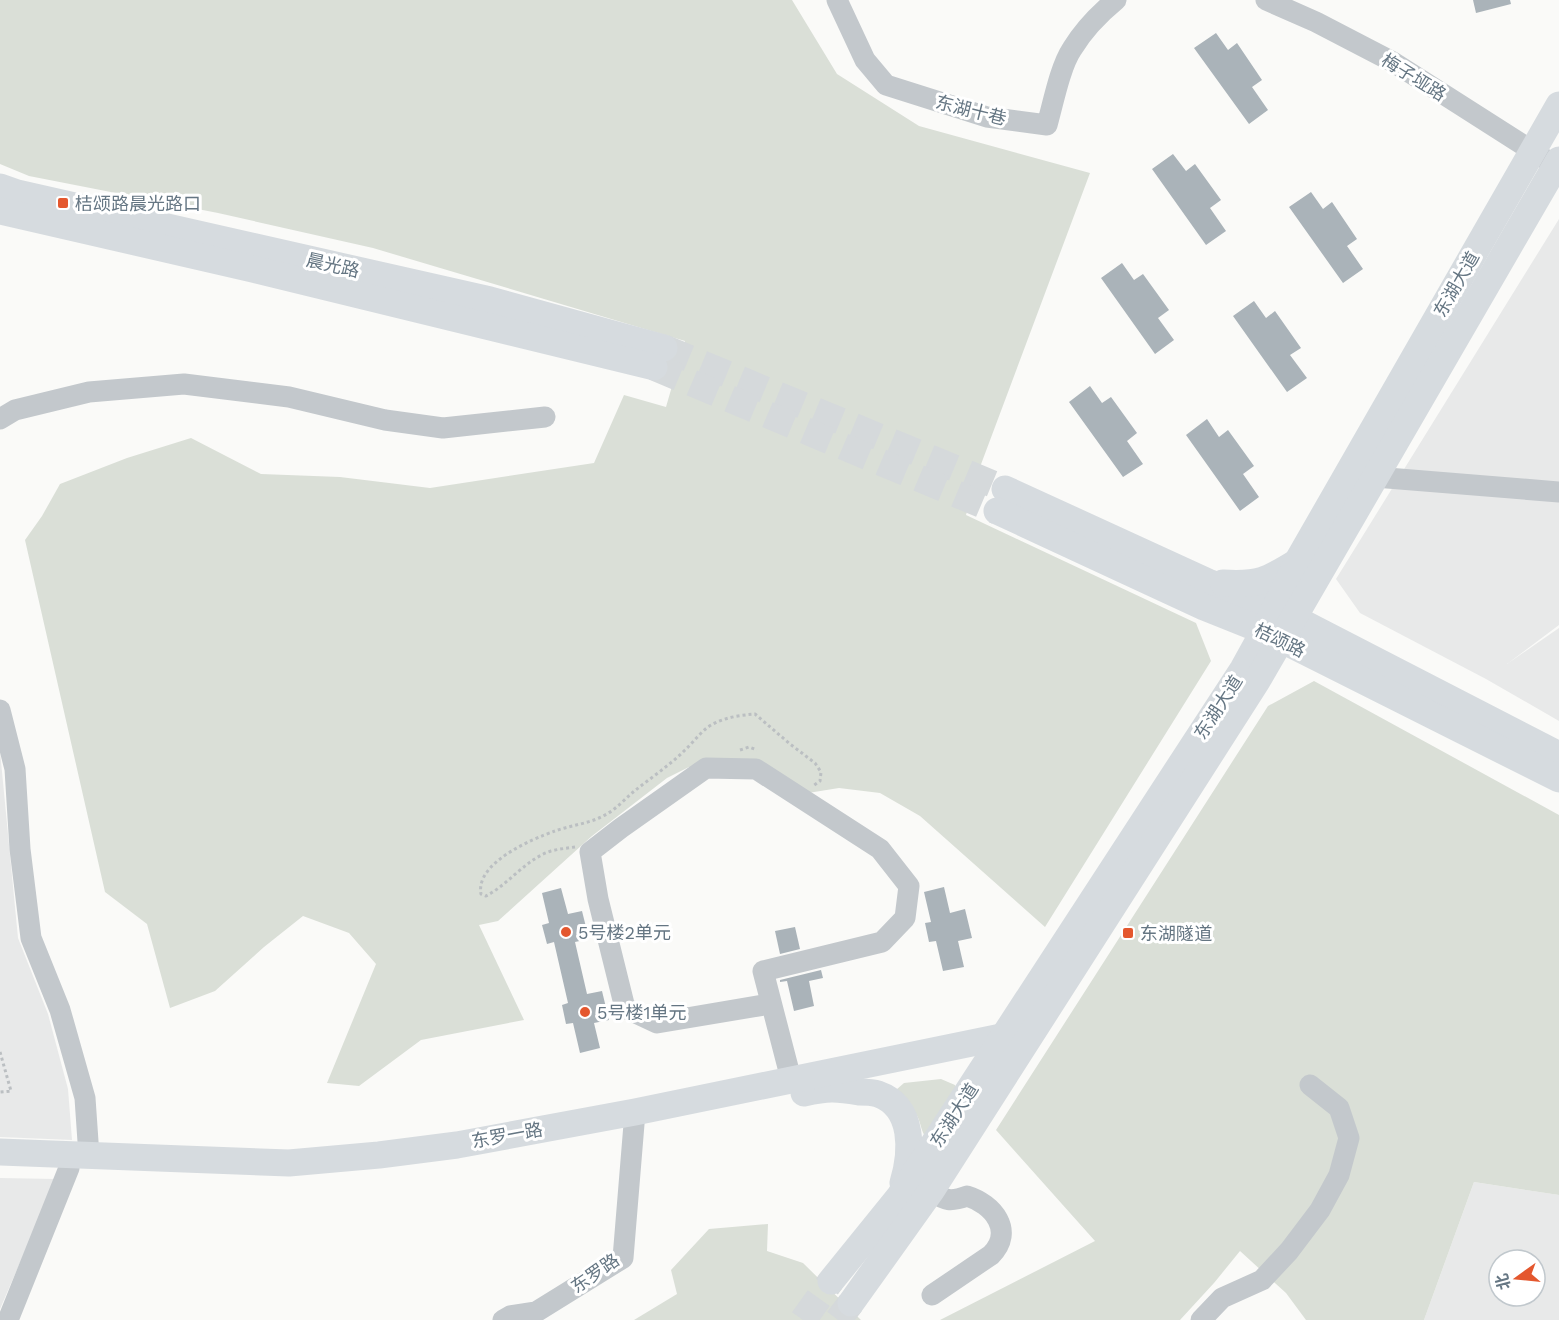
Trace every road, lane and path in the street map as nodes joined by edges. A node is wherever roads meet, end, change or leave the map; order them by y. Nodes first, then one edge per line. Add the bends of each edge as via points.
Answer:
1 (837, 0) edge
2 (1116, 0) edge
3 (1266, 0) edge
4 (1559, 105) edge
5 (1532, 151) junction
6 (1557, 163) edge
7 (0, 186) edge
8 (0, 211) edge
9 (545, 417) dead end
10 (0, 419) edge
11 (1375, 477) junction
12 (1559, 492) edge
13 (1001, 500) tunnel mouth
14 (1307, 568) junction
15 (1206, 595) junction
16 (1278, 624) junction
17 (1340, 655) junction
18 (1250, 675) junction
19 (0, 710) edge
20 (1559, 755) edge
21 (1559, 779) edge
22 (8, 807) edge
23 (770, 1004) junction
24 (1006, 1036) junction
25 (0, 1052) edge
26 (791, 1079) junction
27 (1310, 1084) dead end
28 (0, 1092) edge
29 (634, 1120) junction
30 (0, 1152) edge
31 (79, 1162) junction
32 (0, 1165) edge
33 (931, 1191) junction
34 (899, 1197) junction
35 (831, 1281) tunnel mouth
36 (932, 1295) dead end
37 (851, 1303) tunnel mouth
38 (8, 1320) edge
39 (503, 1320) edge
40 (1201, 1320) edge

1 - 2 street, 东湖十巷 via 865,60 886,85 987,117 1047,125 1070,51
3 - 5 street, 梅子垭路 via 1392,62
4 - 5 main road, 东湖大道
5 - 6 street, 梅子垭路
5 - 14 main road, 东湖大道
6 - 11 main road, 东湖大道
7 - 8 main road, 晨光路 via 29,196 490,300 659,357
9 - 10 street via 443,428 385,420 289,397 184,384 88,392 15,410
11 - 12 street
11 - 14 main road, 东湖大道
13 - 15 main road, 桔颂路
14 - 15 main road
14 - 16 main road, 东湖大道
14 - 17 main road
15 - 16 main road, 桔颂路
15 - 18 main road via 1228,627
16 - 17 main road, 桔颂路
16 - 18 main road, 东湖大道
17 - 18 main road
17 - 20 main road, 桔颂路
17 - 21 main road, 桔颂路
18 - 24 main road, 东湖大道
18 - 33 main road, 东湖大道
19 - 22 street via 15,769
22 - 31 street via 31,938 60,1010 86,1098
23 - 23 street via 762,971 882,942 905,918 909,886 880,849 756,770 706,768 590,852 625,1008 657,1023
23 - 26 street
24 - 26 main road, 东罗一路
24 - 34 main road, 东湖大道
25 - 28 path via 11,1091
26 - 29 main road, 东罗一路
27 - 40 street via 1339,1108 1346,1128 1349,1138 1339,1175 1320,1210 1262,1280 1222,1298
29 - 31 main road, 东罗一路 via 459,1158 289,1176
29 - 34 main road, 东罗一路 via 830,1087 879,1094 897,1107 909,1134 910,1152
29 - 39 street, 东罗路 via 623,1258 536,1312
30 - 31 main road, 东罗一路
31 - 32 main road, 东罗一路
31 - 38 street
33 - 36 street via 942,1200 953,1202 967,1196 980,1200 997,1217 1002,1233 1000,1246 992,1255
33 - 37 main road, 东湖大道
34 - 35 main road, 东湖大道

